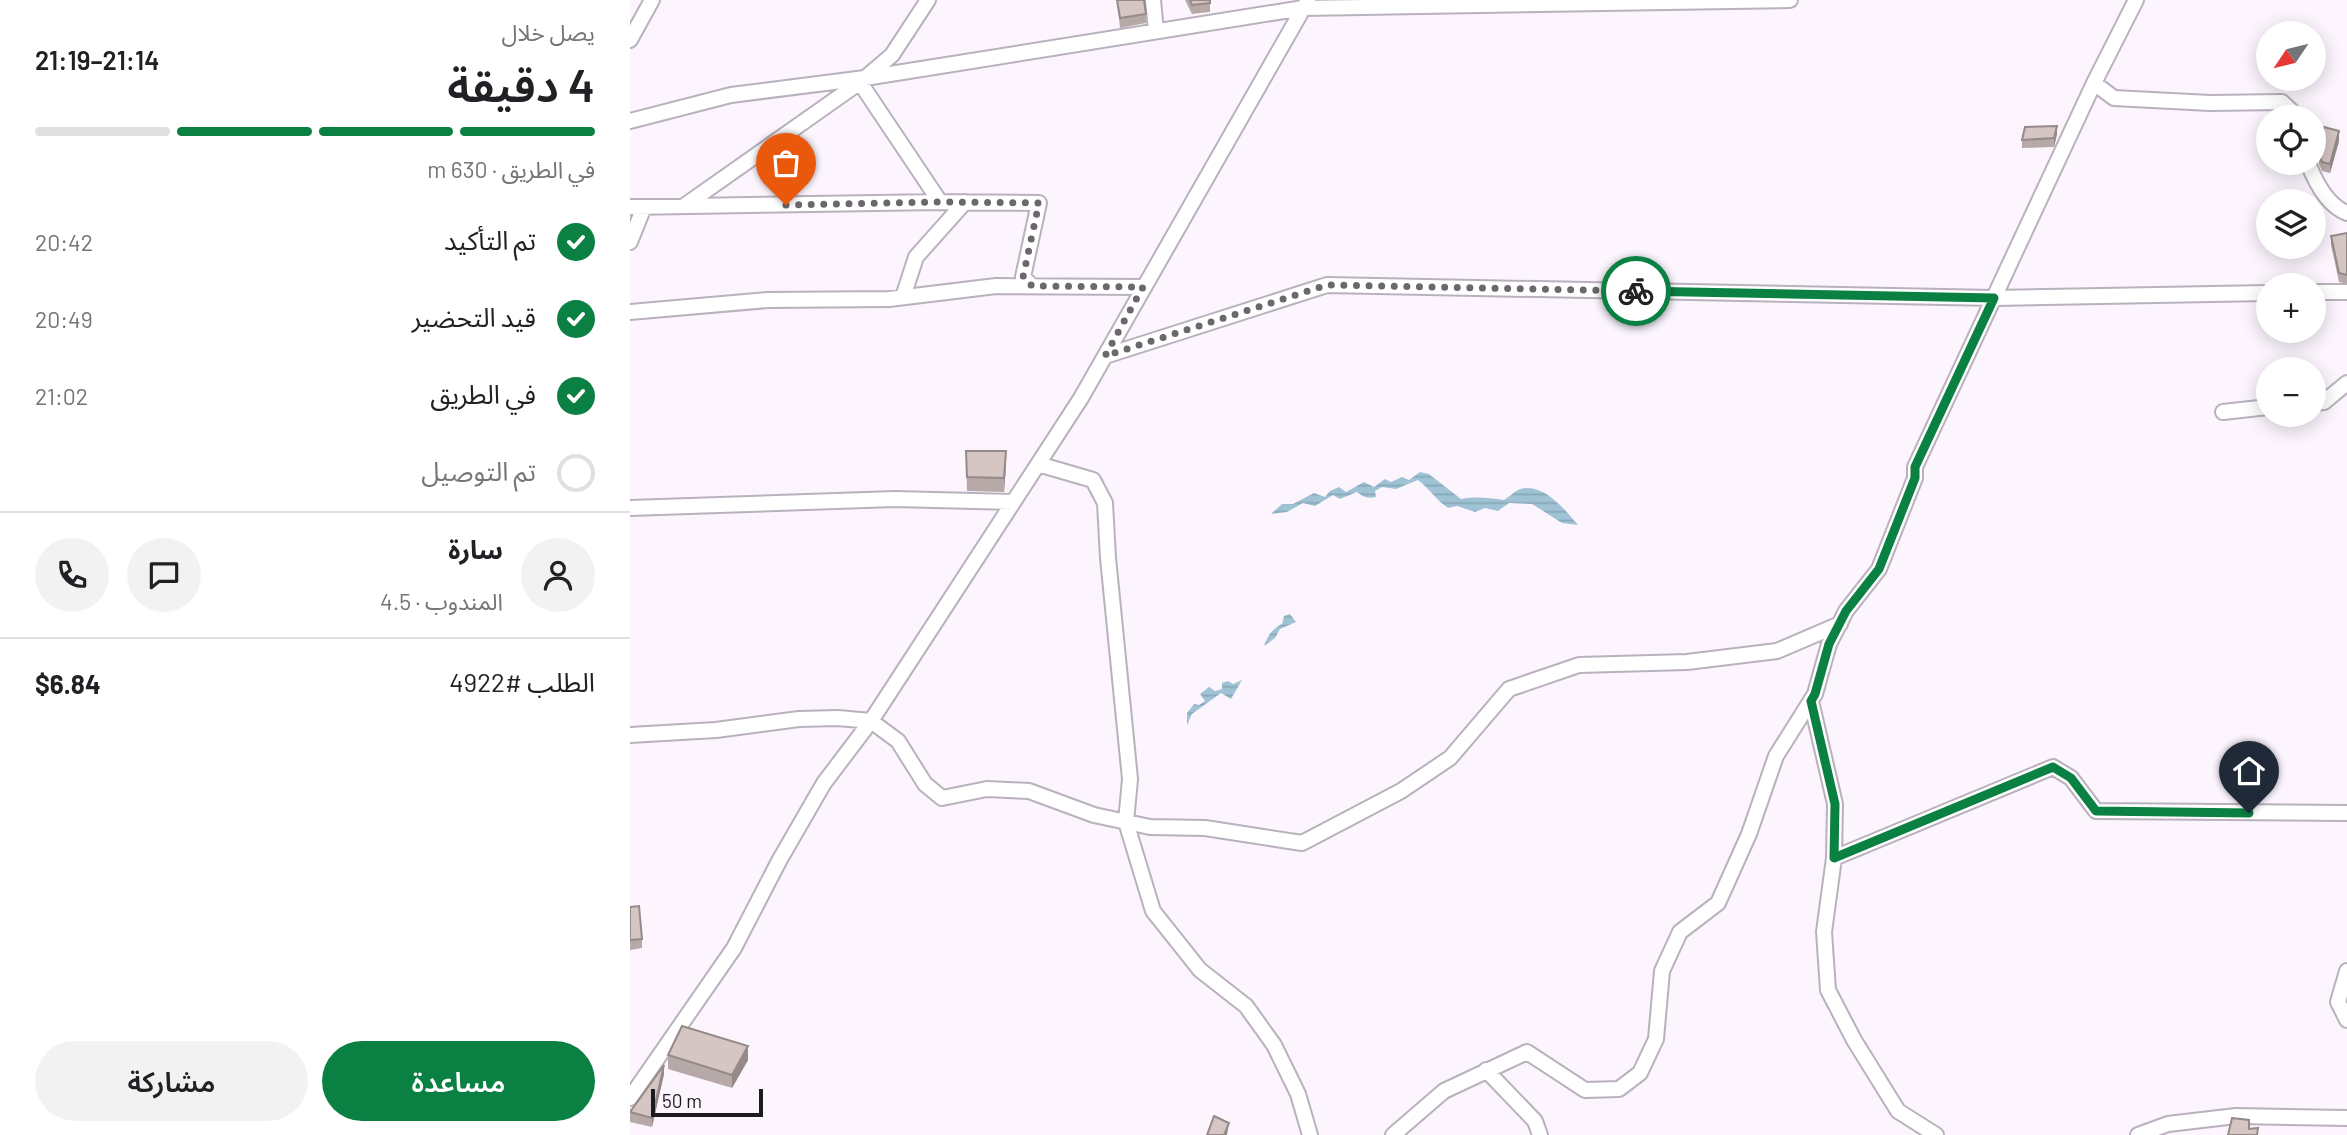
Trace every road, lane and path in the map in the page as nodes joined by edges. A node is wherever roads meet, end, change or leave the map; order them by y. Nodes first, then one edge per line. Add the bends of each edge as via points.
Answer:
1 (652, 0) edge
2 (928, 0) edge
3 (1153, 0) edge
4 (1790, 0) edge
5 (2136, 0) edge
6 (1306, 4) edge
7 (1156, 31) junction
8 (630, 40) edge
9 (865, 78) junction
10 (2094, 83) junction
11 (2285, 105) edge
12 (630, 121) edge
13 (2313, 175) edge
14 (940, 202) junction
15 (965, 202) junction
16 (684, 206) junction
17 (637, 207) edge
18 (2347, 213) edge
19 (630, 242) edge
20 (1032, 286) junction
21 (1143, 287) junction
22 (2326, 292) edge
23 (2347, 292) edge
24 (2256, 293) edge
25 (903, 297) junction
26 (1994, 298) junction
27 (630, 312) edge
28 (1105, 356) junction
29 (2347, 383) edge
30 (2326, 400) edge
31 (2256, 408) edge
32 (2222, 412) dead end
33 (1038, 464) junction
34 (1013, 502) junction
35 (630, 508) edge
36 (1840, 624) junction
37 (1811, 701) junction
38 (871, 721) junction
39 (630, 735) edge
40 (2347, 813) edge
41 (1126, 822) junction
42 (1834, 858) junction
43 (2347, 971) edge
44 (2347, 1020) edge
45 (1486, 1070) junction
46 (630, 1098) edge
47 (2347, 1118) edge
48 (1310, 1135) edge
49 (1393, 1135) edge
50 (1540, 1135) edge
51 (1936, 1135) edge
52 (2138, 1135) edge

1 - 8 street
2 - 9 street via 892,55
3 - 7 street
4 - 6 street
5 - 10 street
6 - 7 street
6 - 21 street
7 - 9 street
9 - 12 street via 731,95
9 - 14 street via 863,87
9 - 16 street
10 - 11 street via 2114,98
10 - 26 street
13 - 18 street via 2316,184
14 - 15 street
14 - 16 street
15 - 20 street via 1039,203 1023,277
15 - 25 street via 916,257
16 - 17 street
17 - 19 street
20 - 21 street
20 - 25 street
21 - 28 street
22 - 23 street
24 - 26 street
25 - 27 street via 768,300
26 - 28 street via 1327,285
26 - 36 street via 1915,467 1915,478 1879,569
28 - 33 street
29 - 30 street
31 - 32 street
33 - 34 street
33 - 41 street via 1093,480 1105,503 1130,779
34 - 35 street via 895,499
34 - 38 street
36 - 37 street
36 - 41 street via 1777,651 1687,662 1579,665 1509,689 1450,758 1401,791 1302,843
37 - 42 street via 1835,804
37 - 45 street via 1776,756 1749,834 1718,903 1680,932 1662,971 1656,1038 1640,1073 1619,1089 1585,1090 1527,1052
38 - 39 street via 799,719
38 - 41 street via 898,741 925,784 942,798 987,789 1029,791
38 - 46 street via 824,783 734,948
40 - 42 street via 2096,811 2071,778 2053,767
41 - 48 street via 1153,911 1200,970 1246,1006 1274,1045 1298,1094
42 - 51 street via 1824,932 1828,990 1898,1111
43 - 44 street via 2338,1002
45 - 49 street via 1444,1091
45 - 50 street via 1535,1121
47 - 52 street via 2236,1116 2168,1124

